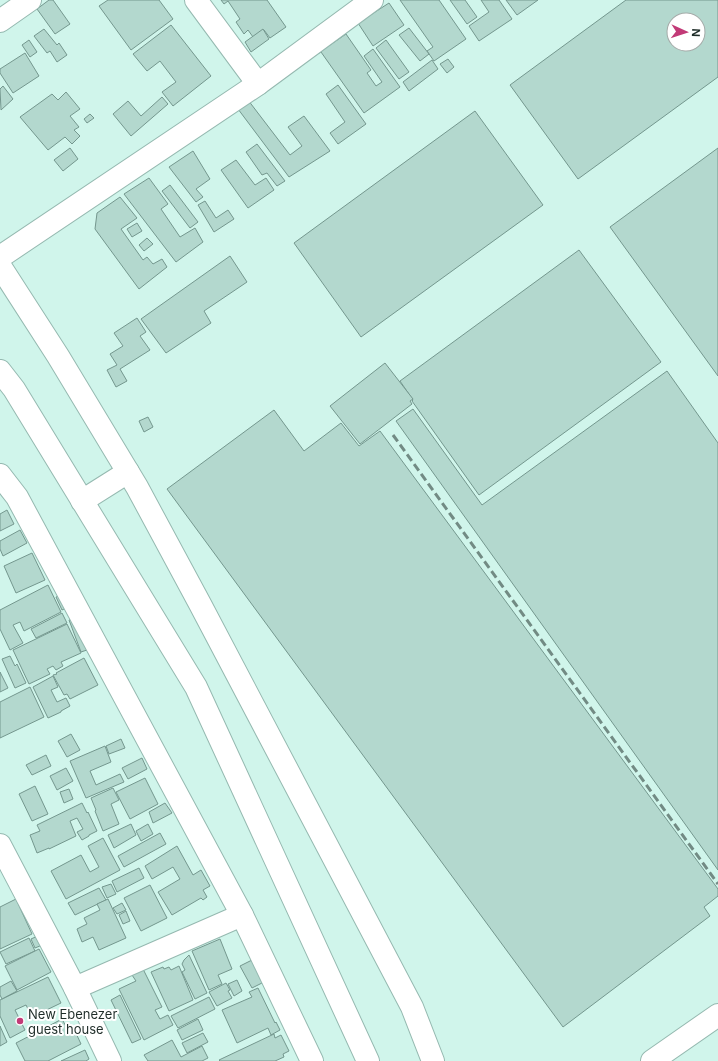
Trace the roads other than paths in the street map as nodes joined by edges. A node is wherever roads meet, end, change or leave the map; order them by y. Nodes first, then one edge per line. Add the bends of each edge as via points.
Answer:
1 (30, 0) edge
2 (196, 0) edge
3 (372, 0) edge
4 (0, 21) edge
5 (258, 84) junction
6 (0, 257) edge
7 (0, 266) edge
8 (0, 371) edge
9 (128, 472) junction
10 (0, 475) edge
11 (82, 501) junction
12 (0, 845) edge
13 (242, 915) junction
14 (75, 988) junction
15 (718, 1015) edge
16 (691, 1034) junction
17 (110, 1061) edge
18 (312, 1061) edge
19 (368, 1061) edge
20 (433, 1061) edge
21 (643, 1061) edge
22 (652, 1061) edge

1 - 4 street
2 - 5 street
3 - 5 street
5 - 6 street
7 - 9 street
8 - 11 street via 14,389
9 - 11 street
9 - 20 street via 412,1008
10 - 13 street via 18,497
11 - 19 street via 196,687
12 - 14 street
13 - 14 street
13 - 18 street
14 - 17 street
15 - 16 street
16 - 21 street
16 - 22 street

